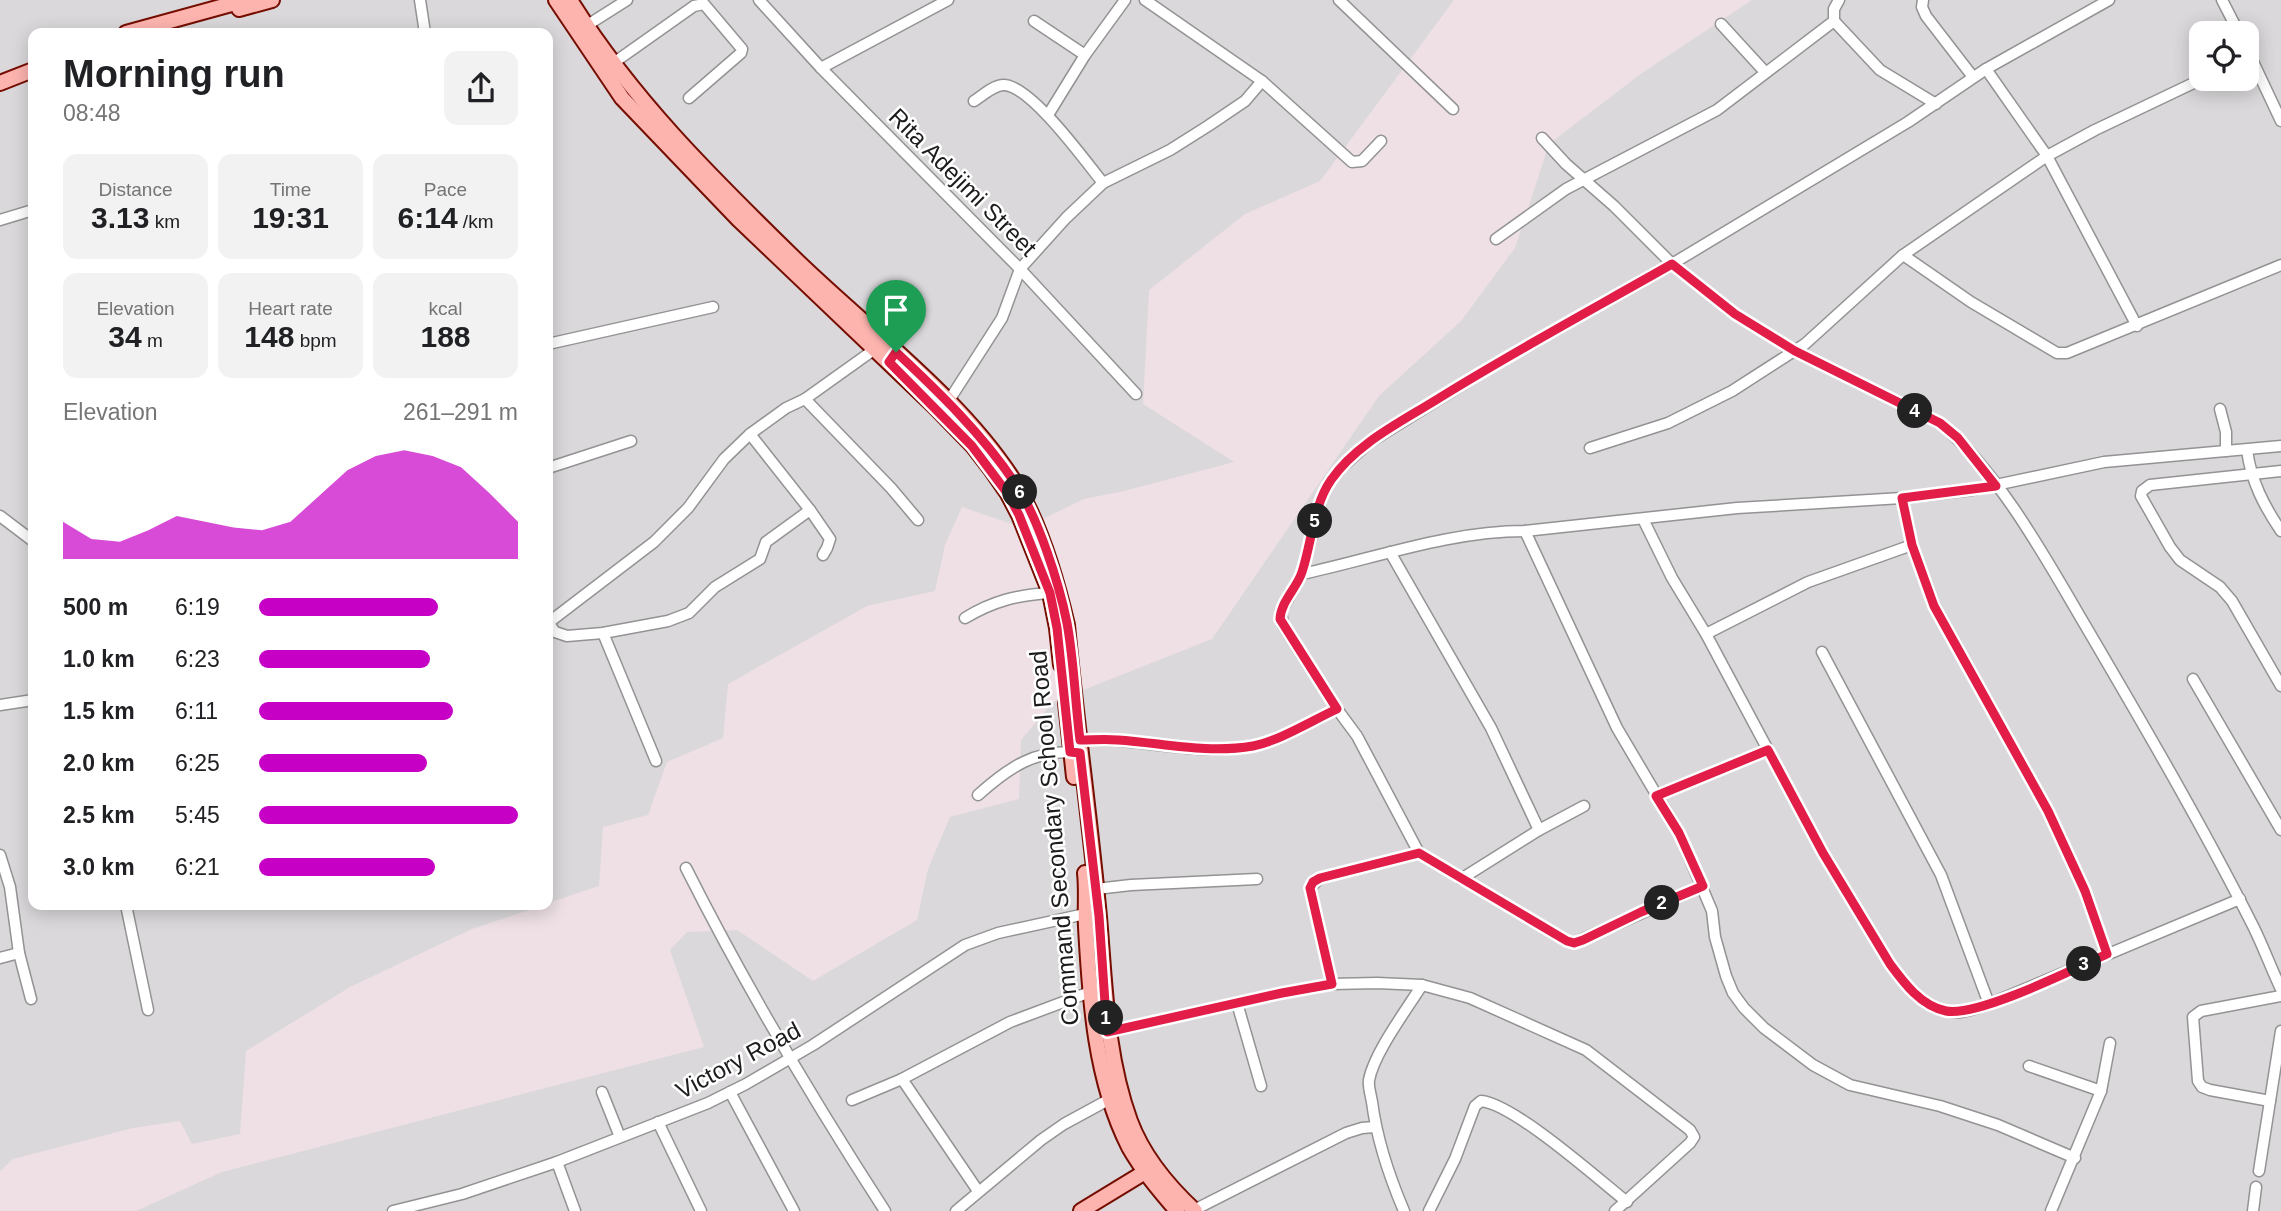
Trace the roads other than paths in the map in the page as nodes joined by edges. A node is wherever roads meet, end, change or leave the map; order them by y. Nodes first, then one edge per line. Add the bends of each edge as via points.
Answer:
1 (246, 0) edge
2 (272, 0) edge
3 (420, 0) edge
4 (556, 0) edge
5 (570, 0) edge
6 (626, 0) edge
7 (759, 0) edge
8 (948, 0) edge
9 (1125, 0) edge
10 (1145, 0) edge
11 (1339, 0) edge
12 (1923, 0) edge
13 (2109, 0) edge
14 (2221, 0) edge
15 (1834, 3) edge
16 (196, 7) edge
17 (1834, 21) junction
18 (2232, 21) edge
19 (1034, 22) dead end
20 (1721, 24) dead end
21 (586, 26) junction
22 (139, 28) edge
23 (171, 28) edge
24 (424, 28) edge
25 (1085, 55) junction
26 (28, 63) edge
27 (612, 64) junction
28 (821, 68) junction
29 (1986, 69) junction
30 (28, 72) edge
31 (1765, 72) junction
32 (0, 74) edge
33 (2259, 76) edge
34 (1973, 78) junction
35 (1262, 81) junction
36 (0, 83) edge
37 (2189, 85) edge
38 (689, 98) dead end
39 (974, 102) dead end
40 (1936, 104) junction
41 (1453, 109) dead end
42 (1048, 115) junction
43 (2281, 121) edge
44 (1542, 138) dead end
45 (1381, 141) dead end
46 (2047, 156) junction
47 (1584, 181) junction
48 (1103, 183) junction
49 (28, 212) edge
50 (0, 220) edge
51 (1496, 239) dead end
52 (1903, 255) junction
53 (1672, 264) junction
54 (2281, 265) edge
55 (1020, 268) junction
56 (713, 307) dead end
57 (2137, 326) junction
58 (553, 343) edge
59 (875, 349) junction
60 (1795, 351) junction
61 (893, 357) junction
62 (1136, 394) dead end
63 (805, 399) junction
64 (948, 402) junction
65 (2220, 409) dead end
66 (750, 434) junction
67 (631, 441) dead end
68 (2281, 446) edge
69 (1590, 448) dead end
70 (2247, 450) junction
71 (2226, 451) junction
72 (553, 466) edge
73 (2281, 471) edge
74 (2250, 475) junction
75 (1996, 486) junction
76 (1902, 498) junction
77 (810, 510) junction
78 (0, 516) edge
79 (1643, 519) junction
80 (918, 520) dead end
81 (1525, 531) junction
82 (2281, 531) edge
83 (28, 537) edge
84 (1912, 545) junction
85 (1390, 552) junction
86 (823, 555) dead end
87 (1302, 574) junction
88 (1054, 598) junction
89 (965, 618) dead end
90 (553, 619) edge
91 (553, 629) edge
92 (603, 633) junction
93 (1706, 634) junction
94 (1822, 652) dead end
95 (2193, 679) dead end
96 (2281, 686) edge
97 (28, 701) edge
98 (0, 705) edge
99 (1337, 709) junction
100 (1075, 746) junction
101 (1768, 750) junction
102 (656, 761) dead end
103 (978, 795) dead end
104 (1656, 796) junction
105 (1584, 807) dead end
106 (1539, 830) junction
107 (2281, 830) edge
108 (1419, 853) junction
109 (0, 855) edge
110 (686, 868) dead end
111 (1257, 879) dead end
112 (1461, 879) junction
113 (1703, 886) junction
114 (1096, 889) junction
115 (2239, 899) junction
116 (127, 910) edge
117 (1085, 914) junction
118 (19, 953) junction
119 (2107, 954) junction
120 (0, 958) edge
121 (1332, 984) junction
122 (1422, 985) junction
123 (2281, 989) edge
124 (1090, 992) junction
125 (2281, 996) edge
126 (31, 999) dead end
127 (1237, 1003) junction
128 (1989, 1004) junction
129 (148, 1010) dead end
130 (2281, 1031) edge
131 (1107, 1032) junction
132 (2110, 1043) dead end
133 (790, 1059) junction
134 (2029, 1066) dead end
135 (902, 1079) junction
136 (1261, 1086) dead end
137 (603, 1091) dead end
138 (2101, 1091) junction
139 (730, 1092) junction
140 (1110, 1099) junction
141 (852, 1100) dead end
142 (2270, 1101) junction
143 (658, 1122) junction
144 (1375, 1127) junction
145 (620, 1137) junction
146 (2075, 1158) junction
147 (557, 1162) junction
148 (2259, 1171) dead end
149 (1145, 1172) junction
150 (2256, 1187) dead end
151 (978, 1191) junction
152 (1627, 1202) junction
153 (1195, 1210) edge
154 (393, 1211) edge
155 (575, 1211) edge
156 (701, 1211) edge
157 (794, 1211) edge
158 (885, 1211) edge
159 (956, 1211) edge
160 (1081, 1211) edge
161 (1177, 1211) edge
162 (1405, 1211) edge
163 (1429, 1211) edge
164 (1615, 1211) edge
165 (2051, 1211) edge
166 (2253, 1211) edge

1 - 16 main road
2 - 23 main road
3 - 24 street
4 - 59 main road via 622,97 738,219
5 - 21 main road
6 - 21 street
7 - 28 street, Rita Adejimi Street
8 - 28 street
9 - 25 street
10 - 35 street
11 - 41 street
12 - 34 street via 1926,16
13 - 29 street
14 - 18 street
15 - 17 street
16 - 22 main road
17 - 31 street
17 - 40 street via 1881,70
19 - 25 street
20 - 31 street
21 - 27 main road
25 - 42 street
26 - 32 main road
27 - 38 street via 694,5 704,4 743,49
27 - 61 main road via 675,138
28 - 55 street, Rita Adejimi Street
29 - 34 street
29 - 46 street
30 - 36 main road
31 - 47 street via 1717,110
33 - 43 street
34 - 40 street
35 - 45 street via 1352,162 1362,161
35 - 48 street via 1245,101 1208,126
37 - 46 street
39 - 42 street via 1003,85 1015,88
40 - 53 street
42 - 48 street
44 - 47 street
46 - 52 street
46 - 57 street
47 - 51 street
47 - 53 street
48 - 55 street
49 - 50 street
52 - 57 street via 2057,353
52 - 60 street
53 - 60 street via 1735,314
53 - 87 street via 1484,371 1354,455 1329,482 1321,500
54 - 57 street
55 - 62 street, Rita Adejimi Street
55 - 64 street via 1002,318
56 - 58 street
59 - 61 main road
59 - 63 street
60 - 69 street via 1695,411
60 - 75 street via 1940,423
61 - 64 main road
61 - 88 main road via 1008,494
63 - 66 street
63 - 80 street
64 - 88 main road via 1016,485 1029,510
65 - 71 street
66 - 77 street
66 - 90 street via 654,542
67 - 72 street
68 - 70 street
70 - 71 street
70 - 74 street
71 - 75 street via 2104,462
73 - 74 street
74 - 82 street
74 - 96 street via 2150,485 2141,496 2180,559 2232,601
75 - 76 street
75 - 115 street via 2035,541 2146,729
76 - 79 street
76 - 84 street
77 - 86 street via 830,539
77 - 92 street via 766,541 760,559 715,587 689,613
78 - 83 street
79 - 81 street
79 - 93 street
81 - 85 street via 1491,531
81 - 104 street via 1617,728
84 - 93 street via 1808,582
84 - 119 street via 1934,606 2048,811 2085,891
85 - 87 street
85 - 106 street via 1491,728
87 - 99 street via 1280,619
88 - 89 street via 1006,598
88 - 100 main road, Command Secondary School Road via 1062,627
91 - 92 street via 562,635
92 - 102 street
93 - 101 street
94 - 128 street via 1941,875
95 - 107 street
97 - 98 street
99 - 100 street via 1255,746 1192,749 1117,740
99 - 108 street via 1357,736
100 - 103 street via 1042,754 1004,772
100 - 114 main road, Command Secondary School Road
100 - 117 main road, Command Secondary School Road
101 - 104 street
101 - 128 street via 1823,853 1902,981 1919,998 1945,1011 1962,1012
104 - 113 street
105 - 106 street
106 - 112 street
108 - 112 street
108 - 121 street via 1313,882 1310,888
109 - 118 street via 10,887
110 - 133 street
111 - 114 street
112 - 113 street via 1574,943
113 - 146 street via 1733,993 1764,1028 1813,1065 1850,1085 1998,1125
114 - 131 main road, Command Secondary School Road
115 - 119 street
115 - 123 street
116 - 129 street
117 - 124 main road, Command Secondary School Road
117 - 133 street, Victory Road via 965,945
118 - 120 street
118 - 126 street
119 - 128 street
121 - 122 street
121 - 127 street
122 - 144 street via 1372,1072 1369,1083
122 - 152 street via 1470,998 1586,1050 1690,1130 1694,1137 1690,1143
124 - 135 street via 1010,1022
124 - 140 main road, Command Secondary School Road
125 - 142 street via 2201,1011 2193,1017 2202,1087
127 - 131 street
127 - 136 street
130 - 142 street
131 - 153 main road, Command Secondary School Road via 1140,1144 1156,1169
132 - 138 street
133 - 139 street, Victory Road
133 - 158 street
134 - 138 street
135 - 141 street
135 - 151 street
137 - 145 street
138 - 146 street
139 - 143 street, Victory Road
139 - 157 street
140 - 149 main road, Command Secondary School Road
140 - 151 street via 1063,1124
142 - 148 street
143 - 145 street, Victory Road
143 - 156 street
144 - 153 street via 1346,1133
144 - 162 street
145 - 147 street, Victory Road
146 - 165 street
147 - 154 street, Victory Road
147 - 155 street
149 - 160 main road
149 - 161 main road, Command Secondary School Road
150 - 166 street
151 - 159 street
152 - 163 street via 1517,1115 1481,1101
152 - 164 street

